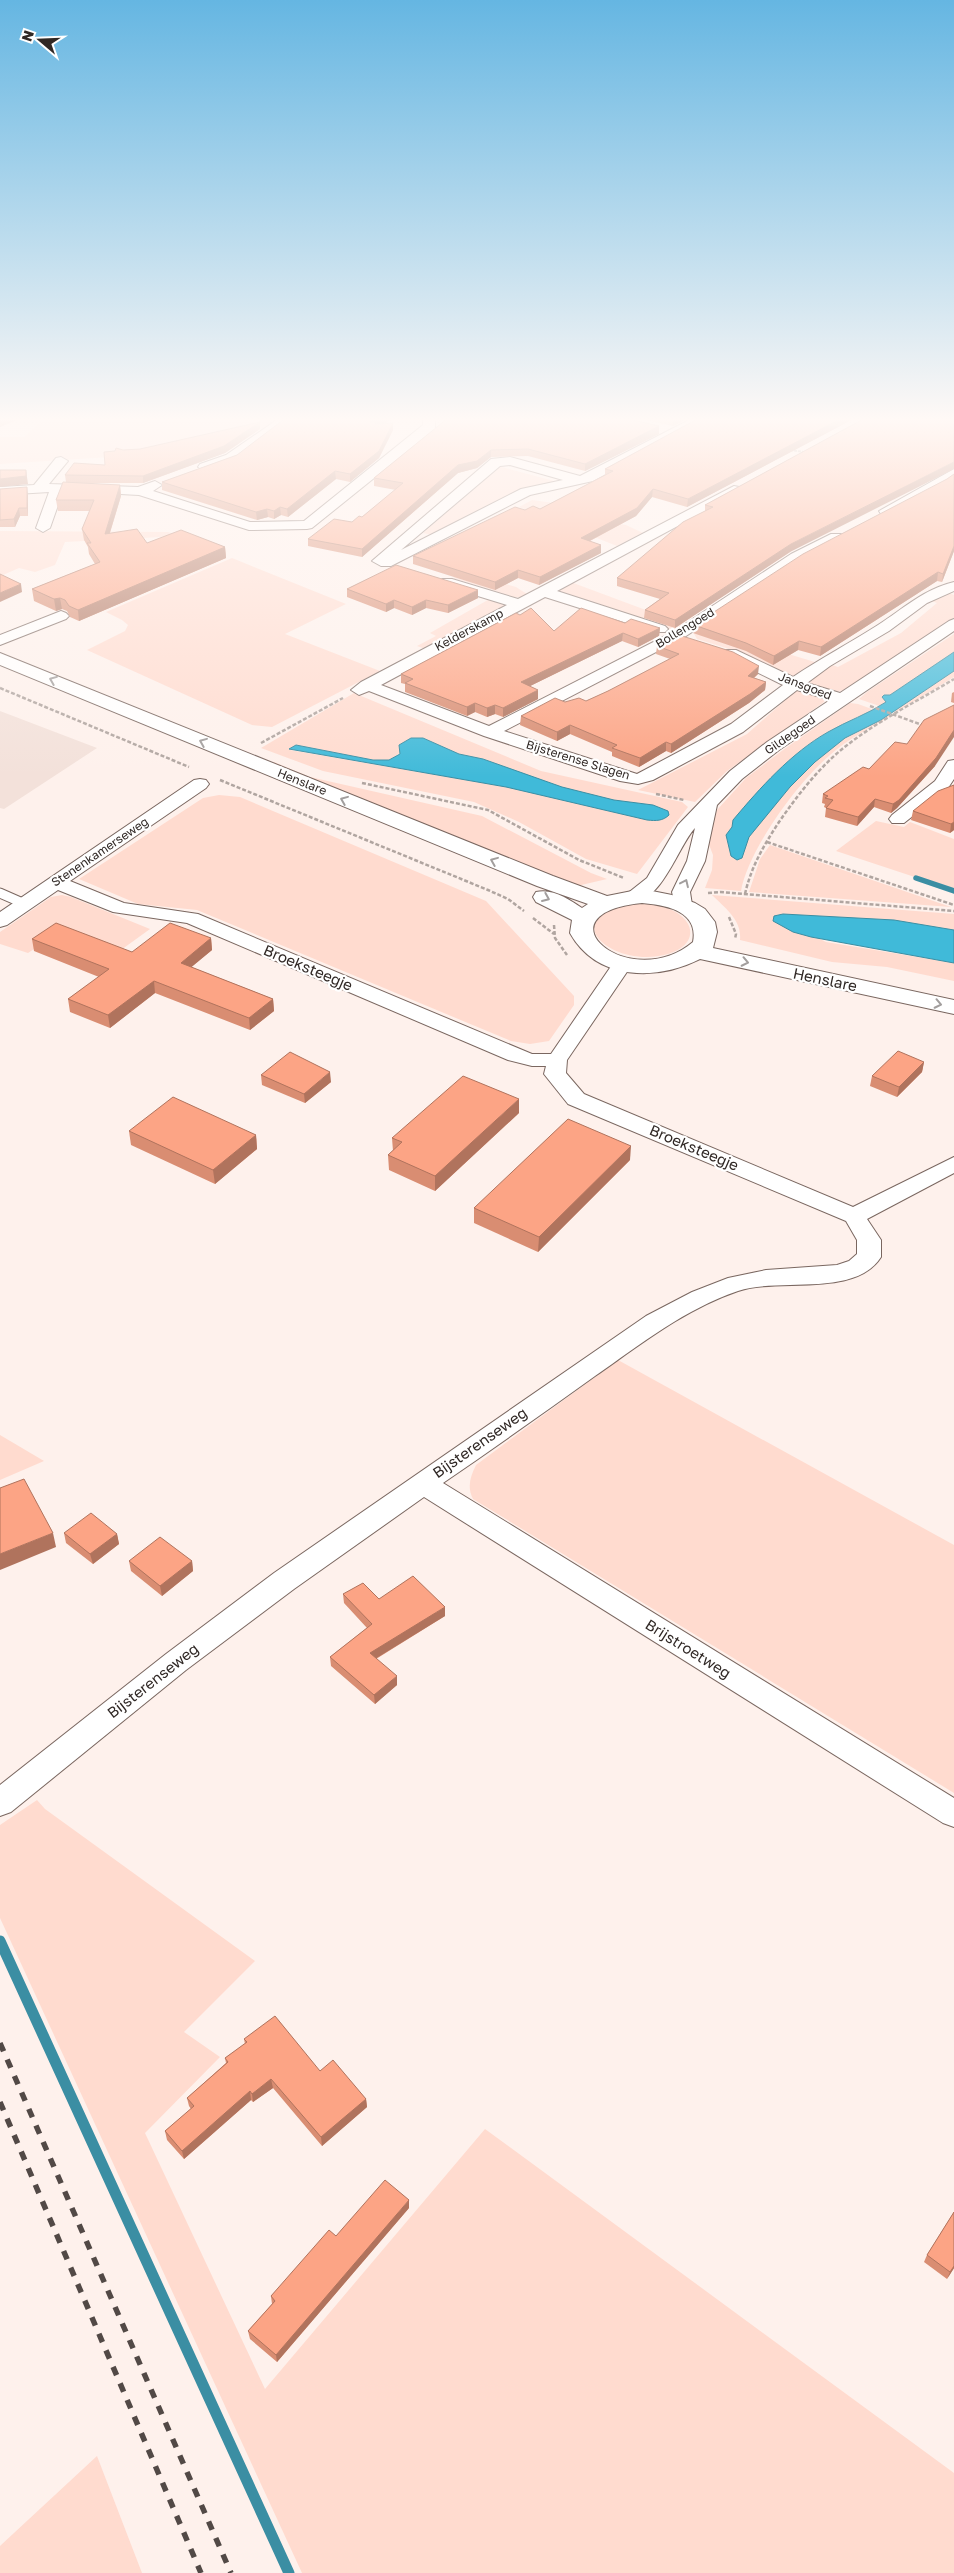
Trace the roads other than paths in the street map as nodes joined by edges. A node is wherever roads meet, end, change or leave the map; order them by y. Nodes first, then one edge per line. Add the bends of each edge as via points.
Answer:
1 (406, 537) edge
2 (437, 537) edge
3 (644, 537) edge
4 (835, 537) edge
5 (386, 563) junction
6 (407, 569) edge
7 (435, 578) edge
8 (954, 586) edge
9 (543, 591) junction
10 (518, 604) junction
11 (61, 616) edge
12 (954, 624) edge
13 (678, 635) junction
14 (0, 640) edge
15 (695, 641) edge
16 (713, 647) edge
17 (0, 658) edge
18 (0, 674) edge
19 (794, 684) junction
20 (363, 687) joint
21 (842, 699) junction
22 (490, 732) junction
23 (954, 765) edge
24 (202, 777) road end
25 (948, 782) edge
26 (709, 806) junction
27 (898, 819) dead end
28 (56, 882) junction
29 (627, 886) junction
30 (0, 893) edge
31 (605, 903) junction
32 (25, 904) junction
33 (683, 905) junction
34 (585, 919) junction
35 (0, 921) edge
36 (702, 944) junction
37 (623, 963) junction
38 (954, 991) edge
39 (954, 1007) edge
40 (556, 1060) junction
41 (954, 1164) edge
42 (854, 1216) junction
43 (422, 1483) junction
44 (0, 1802) edge
45 (954, 1814) edge

1 - 5 street via 379,560
2 - 5 street
3 - 9 street, Kelderskamp
4 - 13 street, Bollengoed via 796,556
5 - 6 street
7 - 10 street
8 - 19 street, Bijsterense Slagen via 922,600 884,628
9 - 10 street, Kelderskamp
9 - 13 street
10 - 20 street, Kelderskamp
11 - 14 street
12 - 21 street, Gildegoed
13 - 15 street
13 - 22 street, Bollengoed
16 - 19 street, Jansgoed via 740,656
31 -> 17 street, Henslare
18 -> 34 street, Henslare via 563,905
19 - 21 street, Jansgoed
19 - 22 street, Bijsterense Slagen via 738,728 638,779
20 - 22 street, Bijsterense Slagen
21 - 26 street, Gildegoed via 736,775
23 - 25 street
24 - 28 street, Stenenkamerseweg
25 - 27 street
26 - 29 street, Gildegoed via 684,829 654,881
33 -> 26 street, Gildegoed via 681,892 696,861
28 - 32 street, Stenenkamerseweg
28 - 40 street, Broeksteegje via 120,908 191,918 514,1056
29 - 31 street
29 - 33 street
30 - 32 lane
31 - 34 street
32 - 35 street, Stenenkamerseweg
33 - 36 street via 704,922
34 - 37 street via 582,932 588,944 602,955
36 - 37 street via 679,960 656,965
36 - 38 street, Henslare via 735,943
36 -> 39 street, Henslare
37 - 40 street
40 - 42 street, Broeksteegje via 555,1074 576,1098
41 - 42 street
42 - 43 street, Bijsterenseweg via 870,1245 869,1256 863,1265 840,1274 771,1277 712,1291 655,1322
43 - 44 street, Bijsterenseweg via 176,1662
43 - 45 street, Brijstroetweg

